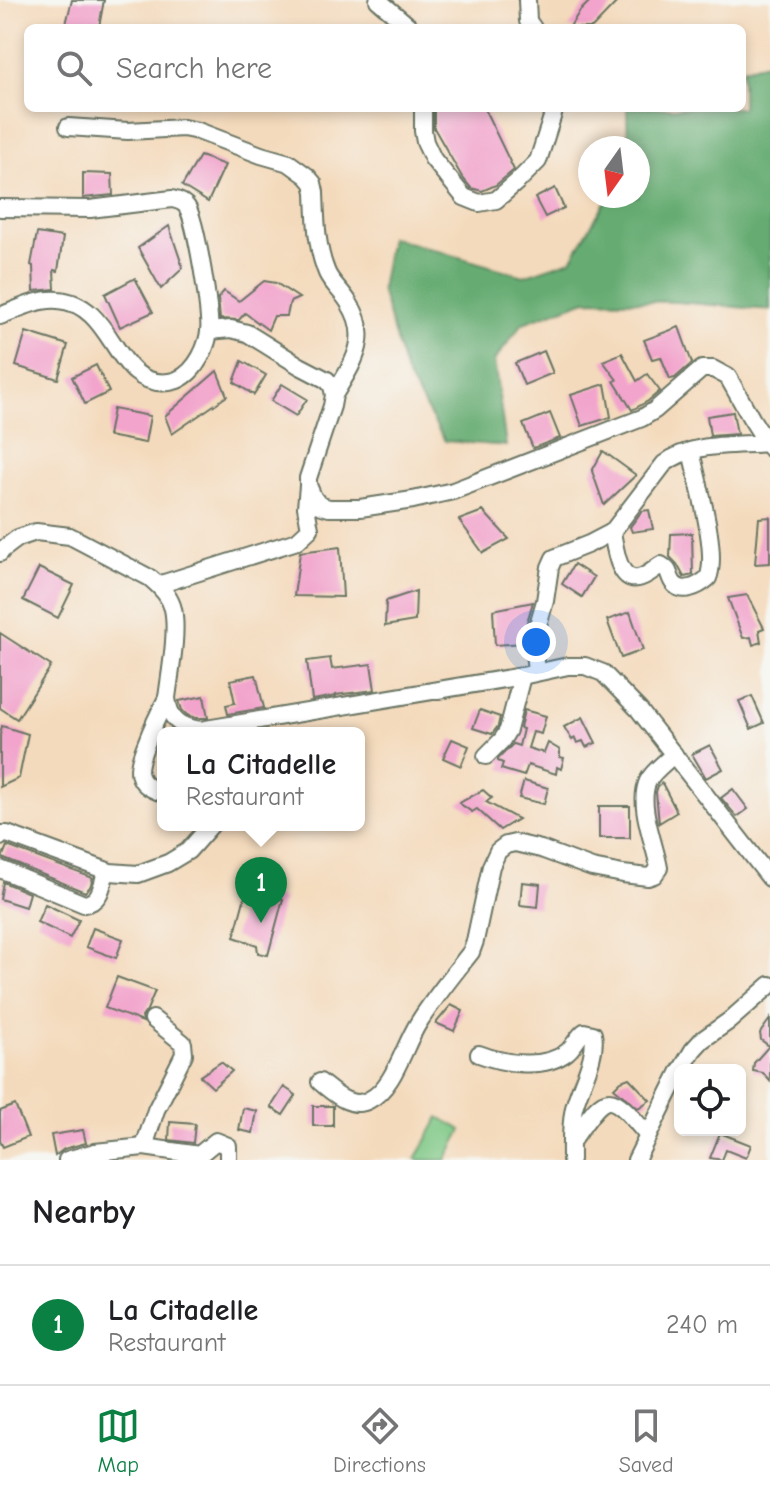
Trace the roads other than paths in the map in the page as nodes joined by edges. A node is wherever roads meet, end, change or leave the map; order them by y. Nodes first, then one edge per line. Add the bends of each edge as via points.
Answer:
1 (378, 0) edge
2 (527, 0) edge
3 (406, 24) edge
4 (530, 24) edge
5 (423, 112) edge
6 (554, 112) edge
7 (68, 127) dead end
8 (0, 208) edge
9 (0, 316) edge
10 (209, 331) junction
11 (334, 395) junction
12 (769, 445) edge
13 (691, 451) junction
14 (308, 485) junction
15 (612, 532) junction
16 (0, 553) edge
17 (158, 585) junction
18 (529, 674) junction
19 (167, 698) junction
20 (187, 727) edge
21 (218, 727) edge
22 (674, 754) junction
23 (486, 756) dead end
24 (157, 791) edge
25 (206, 831) edge
26 (0, 837) edge
27 (0, 869) edge
28 (106, 871) junction
29 (770, 878) edge
30 (770, 985) edge
31 (153, 1019) dead end
32 (479, 1054) dead end
33 (684, 1064) edge
34 (320, 1082) dead end
35 (674, 1083) edge
36 (648, 1136) junction
37 (571, 1142) junction
38 (144, 1147) junction
39 (67, 1160) edge
40 (228, 1160) edge
41 (571, 1160) edge
42 (636, 1160) edge

1 - 3 street
2 - 4 street
5 - 6 street via 425,142 433,159 464,197 479,203 496,200 538,161
7 - 11 street via 198,131 289,163 307,176 315,192 320,255 328,277 351,304 361,334 353,362
8 - 10 street via 90,209 179,201 187,206 193,224
9 - 10 street via 45,300 84,307 138,375 155,381 169,382 190,372 203,354
10 - 11 street via 247,333 327,380
11 - 14 street
12 - 13 street
12 - 14 street via 728,377 706,368 642,418 453,491 343,509 319,505
13 - 15 street via 664,464
13 - 15 street via 709,536 708,578 677,588 661,565 640,578 629,577 622,570
14 - 17 street via 310,529 297,541
15 - 18 street via 554,558
16 - 17 street via 36,532 70,536
17 - 19 street via 173,608
18 - 21 street
18 - 22 street via 568,666 603,673
18 - 23 street via 508,730
19 - 20 street via 170,715
19 - 24 street via 138,770 140,779
22 - 29 street
22 - 34 street via 646,785 659,868 654,875 592,868 541,849 506,845 491,866 471,952 417,1025 380,1092 369,1101 352,1103
25 - 28 street via 188,851 155,869 138,874
26 - 28 street via 7,834
27 - 28 street via 84,904 96,901
30 - 33 street via 702,1040
31 - 38 street via 183,1043 184,1054
32 - 37 street via 542,1062 569,1051 584,1032 593,1034 594,1047 574,1107
35 - 36 street
36 - 37 street via 621,1104 606,1100
36 - 42 street
37 - 41 street
38 - 39 street
38 - 40 street via 199,1155 216,1141 228,1146

